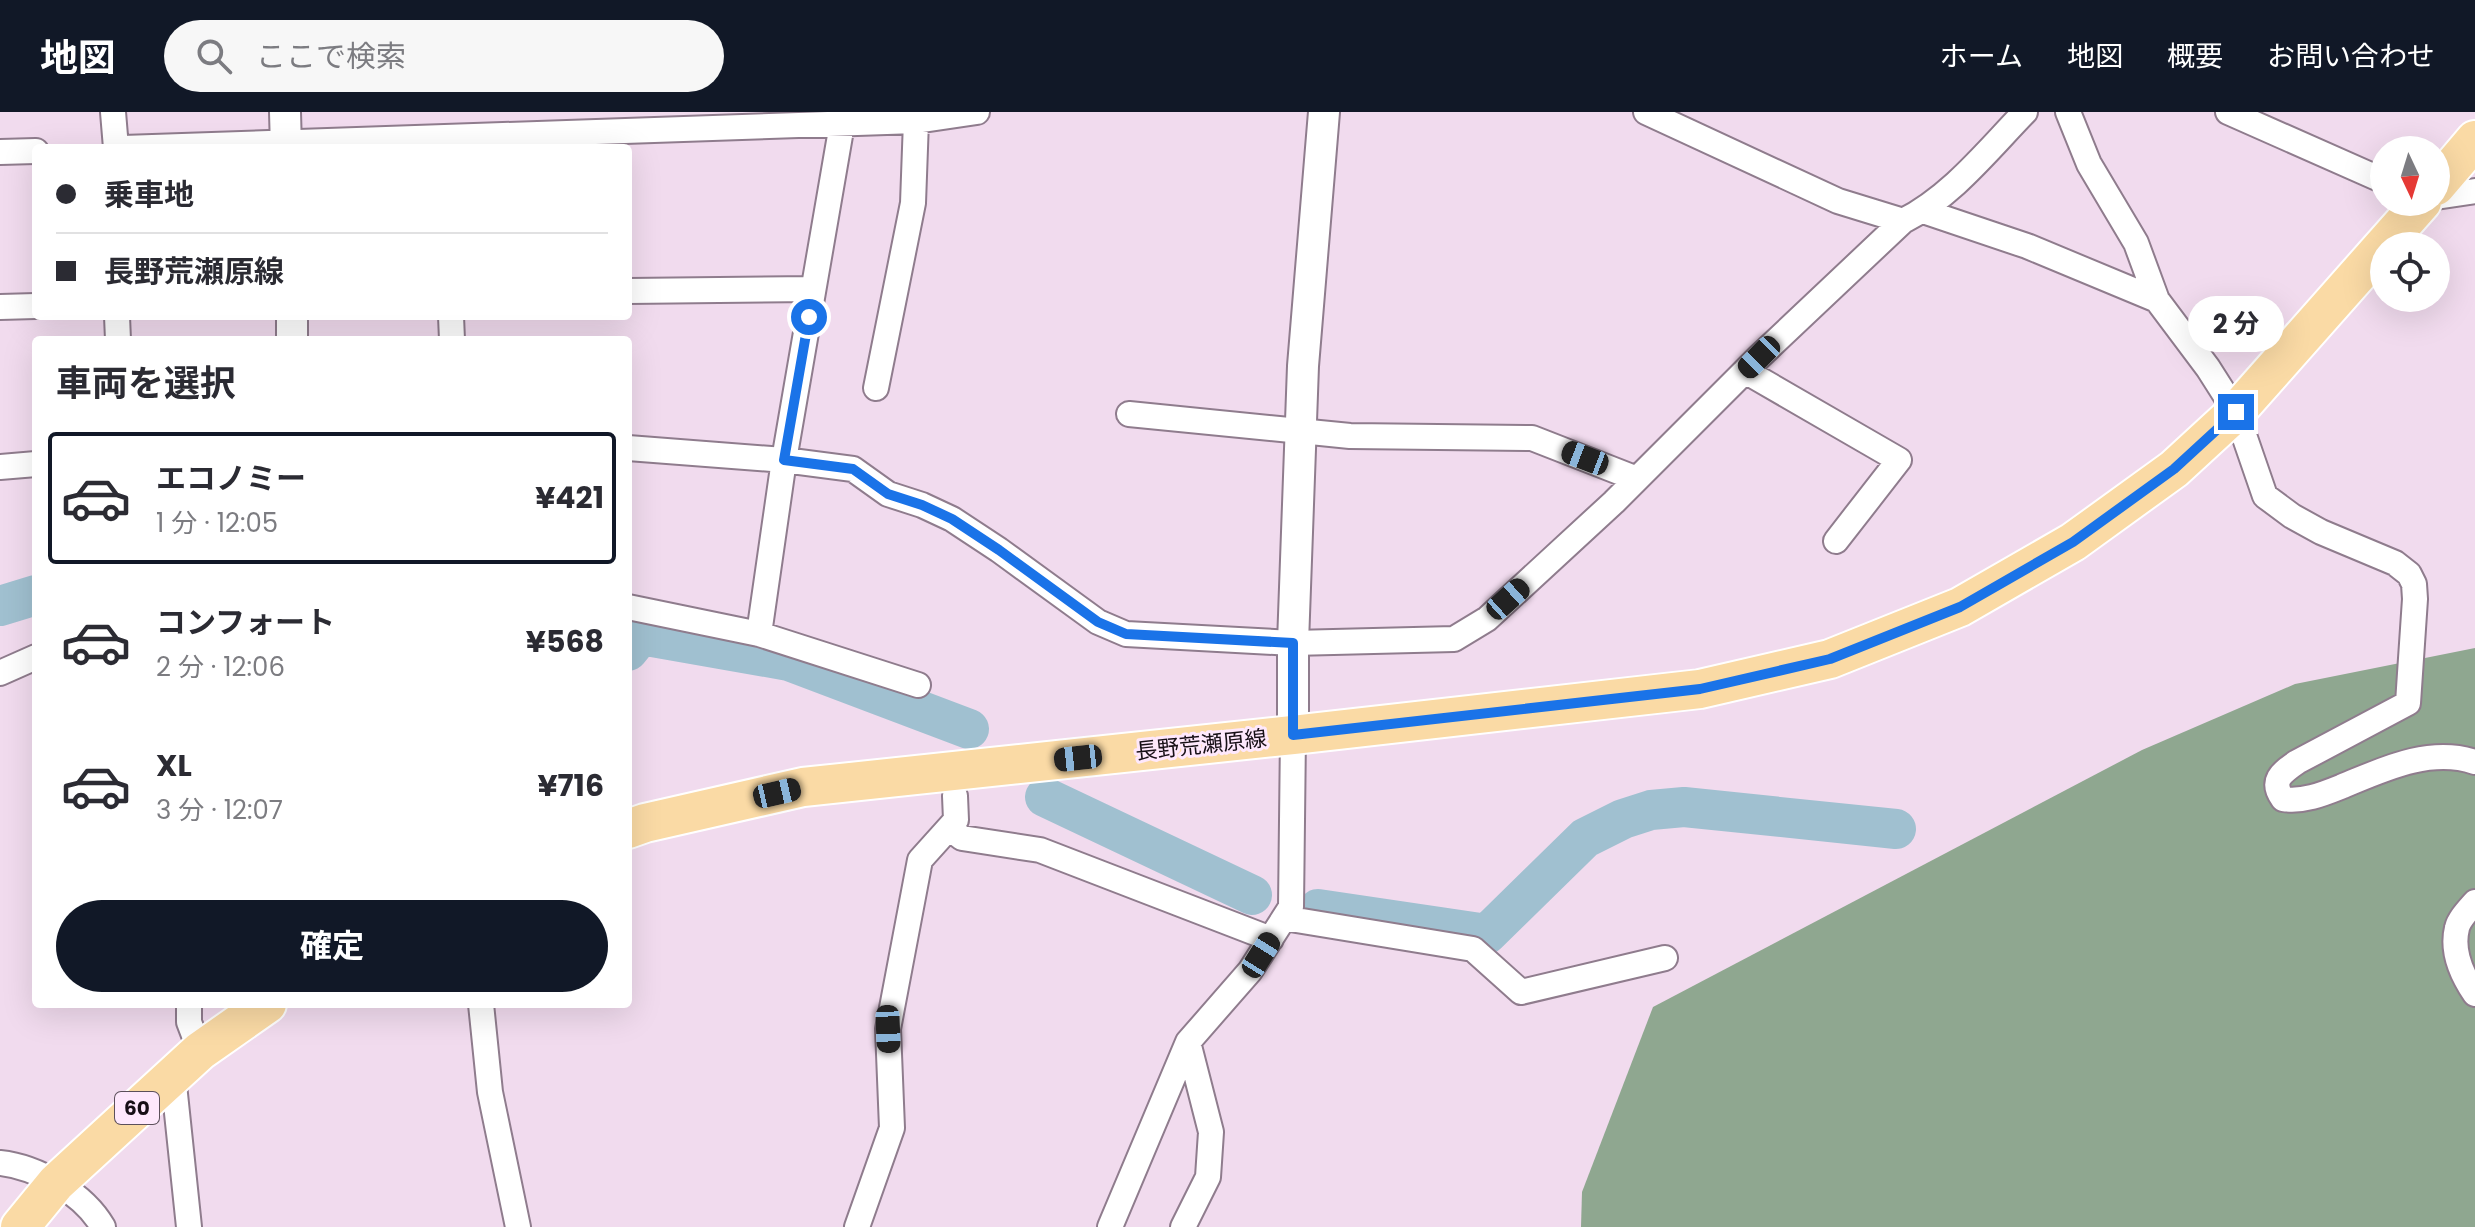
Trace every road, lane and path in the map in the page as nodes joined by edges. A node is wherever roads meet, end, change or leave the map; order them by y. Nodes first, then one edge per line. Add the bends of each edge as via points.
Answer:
1 (113, 112) edge
2 (977, 112) edge
3 (1324, 112) edge
4 (1646, 112) edge
5 (2025, 112) edge
6 (2068, 112) edge
7 (2228, 112) edge
8 (842, 118) edge
9 (916, 121) junction
10 (611, 122) edge
11 (286, 134) edge
12 (2475, 140) edge
13 (443, 142) edge
14 (116, 144) edge
15 (170, 144) edge
16 (32, 151) edge
17 (0, 152) edge
18 (2450, 169) edge
19 (2370, 175) edge
20 (2475, 191) edge
21 (2450, 195) edge
22 (1913, 216) junction
23 (2410, 216) edge
24 (813, 289) junction
25 (632, 291) edge
26 (2157, 300) junction
27 (32, 306) edge
28 (0, 307) edge
29 (1745, 371) junction
30 (876, 388) dead end
31 (2236, 412) junction
32 (1129, 414) dead end
33 (1301, 430) junction
34 (632, 448) edge
35 (784, 460) junction
36 (32, 464) edge
37 (0, 467) edge
38 (1637, 479) junction
39 (1836, 541) dead end
40 (632, 608) edge
41 (759, 634) junction
42 (1293, 643) junction
43 (32, 659) edge
44 (0, 673) edge
45 (918, 685) dead end
46 (1293, 735) junction
47 (2475, 762) edge
48 (955, 796) dead end
49 (632, 828) edge
50 (949, 828) junction
51 (2475, 902) edge
52 (1284, 918) junction
53 (1271, 939) junction
54 (1665, 958) dead end
55 (2475, 994) edge
56 (189, 1008) edge
57 (262, 1008) edge
58 (481, 1008) edge
59 (1188, 1042) junction
60 (187, 1063) junction
61 (0, 1163) edge
62 (56, 1183) junction
63 (20, 1227) edge
64 (103, 1227) edge
65 (189, 1227) edge
66 (518, 1227) edge
67 (857, 1227) edge
68 (1110, 1227) edge
69 (1183, 1227) edge

1 - 14 street
2 - 9 street
3 - 33 street
4 - 22 street via 1838,201
5 - 22 street via 1960,180
6 - 26 street via 2089,164 2136,243
7 - 19 street
8 - 9 street
8 - 10 street
8 - 24 street
9 - 30 street via 913,203
10 - 13 street
11 - 13 street
11 - 15 street
12 - 18 main road
16 - 17 street
20 - 21 street
22 - 26 street via 2027,246
22 - 29 street
23 - 31 main road, 長野荒瀬原線
24 - 25 street
24 - 35 street
26 - 31 street
27 - 28 street
29 - 38 street
29 - 39 street via 1899,460
31 - 46 main road, 長野荒瀬原線 via 2174,469 2073,542 1960,607 1830,659 1700,689
31 - 47 street via 2265,496 2321,532 2395,563 2414,584 2408,703 2282,772 2276,785 2283,799 2315,797 2429,756
32 - 33 street
33 - 38 street via 1350,436 1532,438
33 - 42 street
34 - 35 street
35 - 41 street
35 - 42 street via 853,469 888,494 952,519 1098,622 1126,634
36 - 37 street
38 - 42 street via 1487,619 1454,639
40 - 41 street
41 - 45 street
42 - 46 street
43 - 44 street
46 - 49 main road, 長野荒瀬原線 via 803,787
46 - 52 street via 1291,907
48 - 50 street via 956,820
50 - 53 street via 962,838 1040,850
50 - 67 street via 920,860 888,1029 892,1128
51 - 55 street via 2457,926 2456,951 2463,977
52 - 53 street
52 - 54 street via 1473,949 1521,992
53 - 59 street
56 - 60 street
57 - 60 main road, 60
58 - 66 street via 490,1092
59 - 68 street
59 - 69 street via 1211,1132 1208,1177
60 - 62 main road, 60
60 - 65 street
61 - 62 street
62 - 63 main road, 60
62 - 64 street via 95,1213

